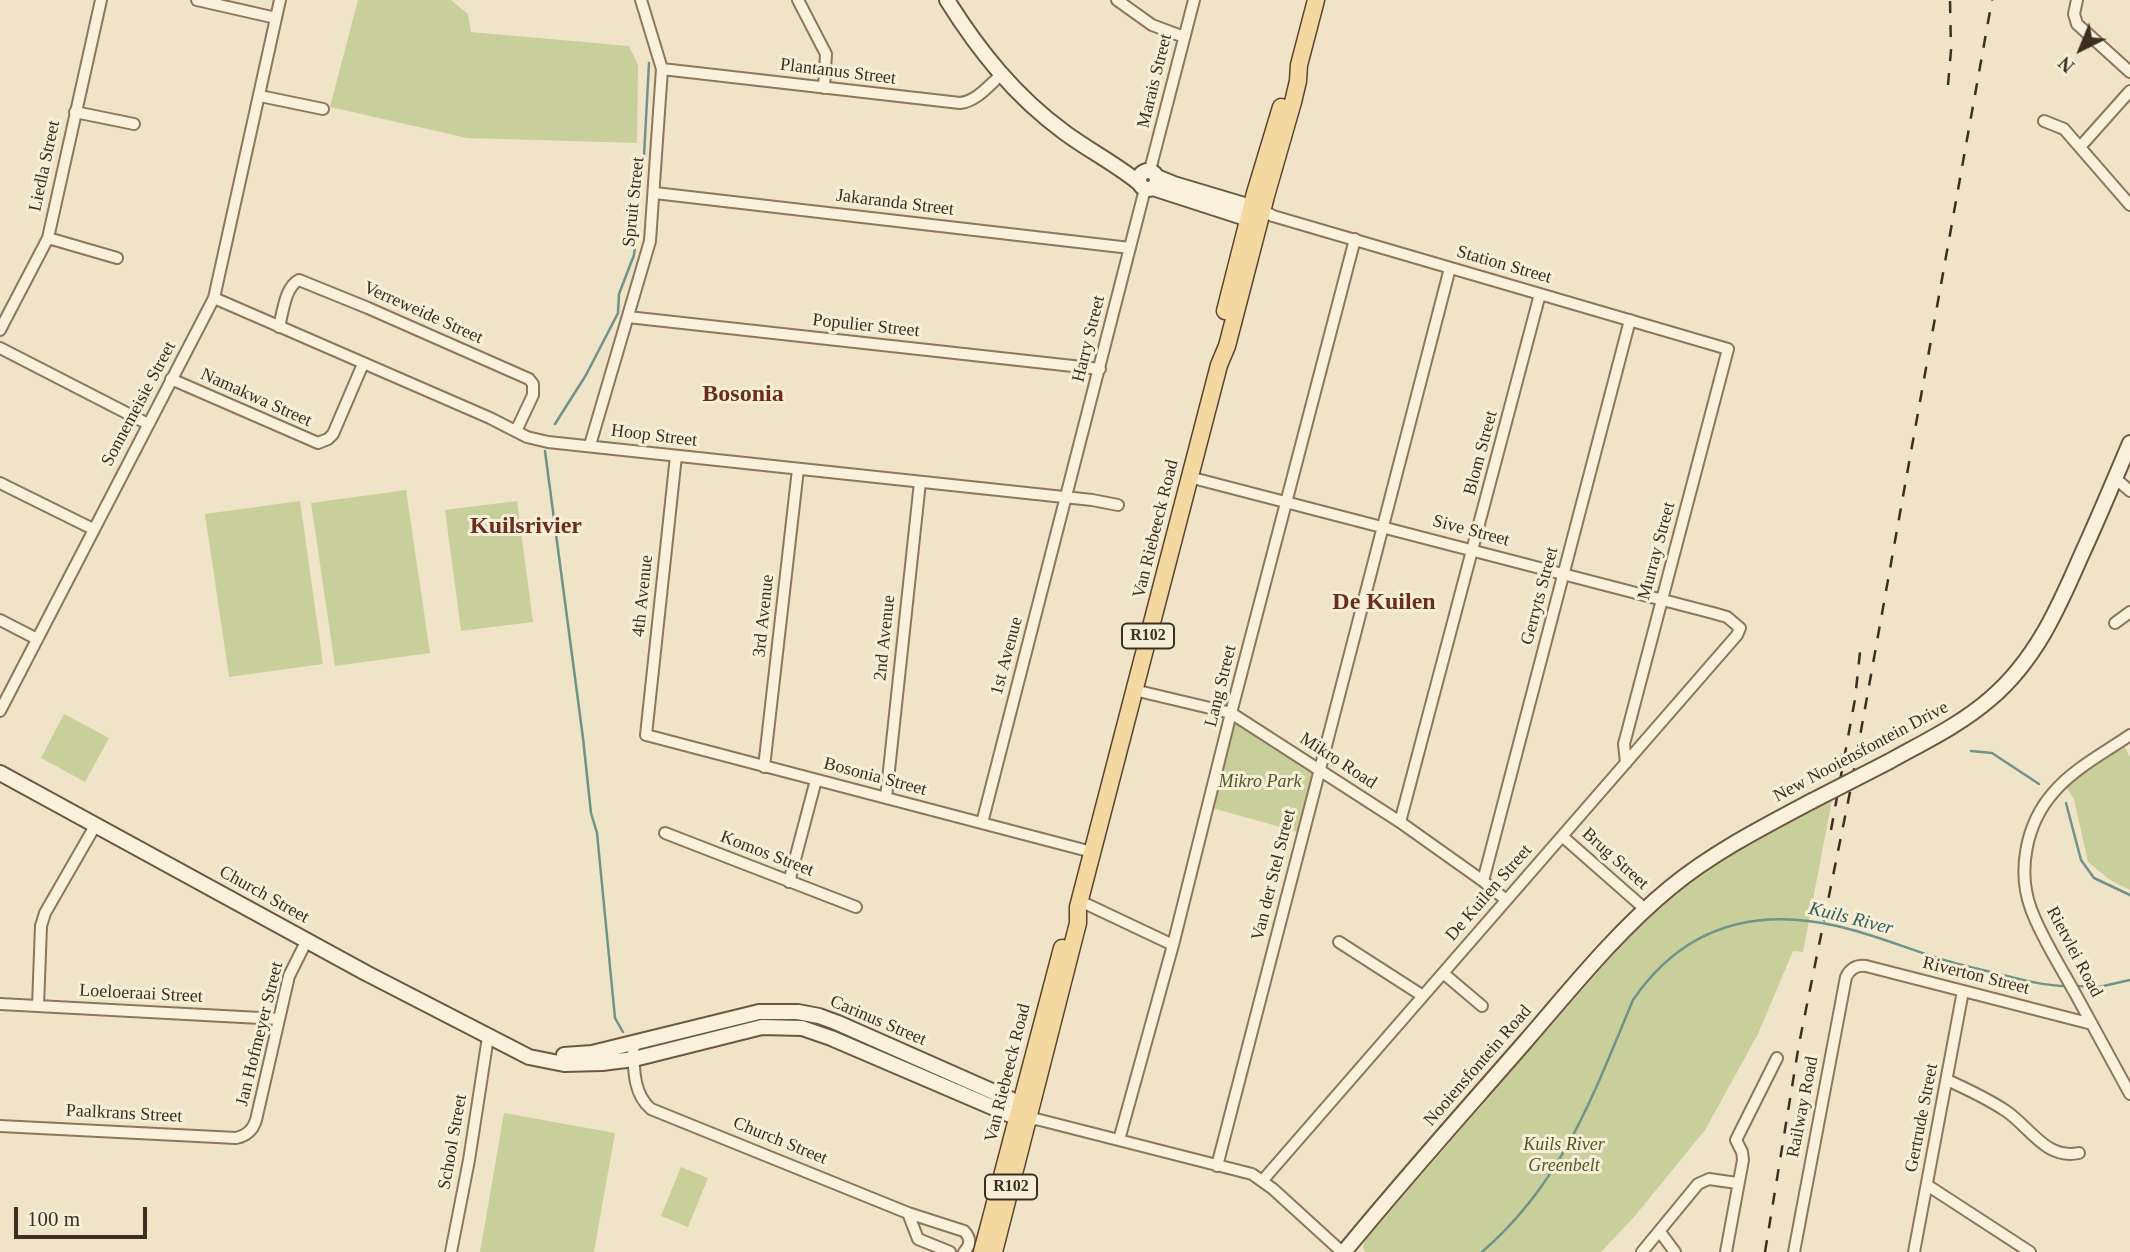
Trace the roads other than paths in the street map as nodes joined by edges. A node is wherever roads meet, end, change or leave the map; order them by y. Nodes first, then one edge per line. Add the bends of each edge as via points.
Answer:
1 (101, 0) edge
2 (197, 0) edge
3 (280, 0) edge
4 (641, 0) edge
5 (798, 0) edge
6 (947, 0) edge
7 (1117, 0) edge
8 (1194, 0) edge
9 (1316, 0) edge
10 (2077, 0) edge
11 (276, 18) junction
12 (1184, 37) junction
13 (662, 69) junction
14 (2130, 72) edge
15 (1001, 75) junction
16 (824, 88) junction
17 (2130, 91) edge
18 (260, 96) junction
19 (323, 109) dead end
20 (75, 112) junction
21 (2044, 121) dead end
22 (134, 124) dead end
23 (2080, 147) junction
24 (1148, 180) junction
25 (655, 193) junction
26 (2129, 203) edge
27 (1258, 215) junction
28 (48, 238) junction
29 (1355, 239) junction
30 (1130, 248) junction
31 (117, 258) dead end
32 (1450, 268) junction
33 (1540, 294) junction
34 (214, 298) junction
35 (628, 317) junction
36 (1630, 320) junction
37 (279, 327) junction
38 (0, 330) edge
39 (0, 348) edge
40 (1728, 349) joint
41 (363, 364) junction
42 (1100, 369) junction
43 (171, 379) junction
44 (148, 424) junction
45 (516, 431) junction
46 (2130, 443) edge
47 (590, 446) junction
48 (676, 456) junction
49 (798, 469) junction
50 (2122, 473) edge
51 (1189, 477) junction
52 (920, 482) junction
53 (0, 483) edge
54 (2130, 491) edge
55 (1066, 498) junction
56 (1288, 501) junction
57 (1118, 505) dead end
58 (1383, 526) junction
59 (93, 529) junction
60 (1474, 550) junction
61 (1564, 573) junction
62 (1662, 599) junction
63 (2130, 612) edge
64 (0, 620) edge
65 (2115, 623) dead end
66 (1740, 628) joint
67 (37, 639) junction
68 (1134, 690) junction
69 (0, 711) edge
70 (1231, 713) junction
71 (2130, 735) edge
72 (649, 737) joint
73 (1626, 763) junction
74 (764, 766) junction
75 (1319, 769) junction
76 (0, 773) edge
77 (816, 780) junction
78 (886, 798) junction
79 (1400, 822) junction
80 (982, 823) junction
81 (95, 826) junction
82 (665, 834) dead end
83 (1562, 836) junction
84 (1092, 852) junction
85 (1483, 881) junction
86 (789, 882) junction
87 (1506, 900) junction
88 (1079, 904) junction
89 (856, 907) dead end
90 (1645, 909) junction
91 (307, 940) junction
92 (1339, 942) dead end
93 (1173, 945) junction
94 (1851, 970) joint
95 (1443, 973) junction
96 (1963, 991) junction
97 (1423, 996) junction
98 (0, 1004) edge
99 (38, 1006) junction
100 (1482, 1006) dead end
101 (279, 1020) junction
102 (2092, 1024) junction
103 (488, 1037) junction
104 (633, 1044) junction
105 (511, 1047) junction
106 (1777, 1058) dead end
107 (634, 1059) junction
108 (1947, 1080) junction
109 (2130, 1094) edge
110 (1026, 1115) junction
111 (0, 1126) edge
112 (245, 1135) joint
113 (1119, 1140) junction
114 (2079, 1153) dead end
115 (1217, 1166) junction
116 (1262, 1180) junction
117 (1737, 1183) junction
118 (1927, 1185) junction
119 (908, 1213) junction
120 (1660, 1232) junction
121 (451, 1252) edge
122 (950, 1252) edge
123 (964, 1252) edge
124 (982, 1252) edge
125 (994, 1252) edge
126 (1343, 1252) edge
127 (1642, 1252) edge
128 (1675, 1252) edge
129 (1726, 1252) edge
130 (1794, 1252) edge
131 (1914, 1252) edge
132 (2030, 1252) edge

1 - 20 street, Liedla Street
2 - 11 street
3 - 11 street, Sonnemeisie Street
4 - 13 street, Spruit Street
5 - 16 street via 825,54
6 - 15 street via 970,38
7 - 12 street via 1152,24
8 - 12 street, Marais Street
9 - 27 main road, Van Riebeeck Road / R102 via 1293,102
10 - 14 street via 2077,24
11 - 18 street, Sonnemeisie Street
12 - 24 street, Marais Street
13 - 16 street, Plantanus Street
13 - 25 street, Spruit Street
15 - 16 street, Plantanus Street via 976,97 960,103
15 - 24 street via 1064,132
17 - 23 street
18 - 19 street
18 - 34 street, Sonnemeisie Street
20 - 22 street
20 - 28 street, Liedla Street
21 - 23 street via 2062,127
23 - 26 street
24 - 27 street
24 - 30 street, Harry Street
25 - 30 street, Jakaranda Street
25 - 35 street, Spruit Street via 650,241
27 - 29 street, Station Street
27 - 51 main road, Van Riebeeck Road / R102 via 1222,322 1216,353 1219,365
28 - 31 street
28 - 38 street, Liedla Street
29 - 32 street, Station Street
29 - 56 street, Lang Street
30 - 42 street, Harry Street
32 - 33 street, Station Street
32 - 58 street, Van der Stel Street
33 - 36 street, Station Street
33 - 60 street, Blom Street
34 - 37 street, Hoop Street
34 - 43 street, Sonnemeisie Street
35 - 42 street, Populier Street
35 - 47 street, Spruit Street
36 - 40 street, Station Street
36 - 61 street, Gerryts Street
37 - 41 street, Hoop Street
37 - 45 street, Verreweide Street via 289,289 299,280 368,308 529,379 533,394
39 - 44 street
40 - 62 street, Murray Street
41 - 43 street, Namakwa Street via 333,434 318,443
41 - 45 street, Hoop Street
42 - 55 street, Harry Street
43 - 44 street, Sonnemeisie Street
44 - 59 street, Sonnemeisie Street
45 - 47 street, Hoop Street via 548,442
46 - 50 street, New Nooiensfontein Drive
47 - 48 street, Hoop Street
48 - 49 street, Hoop Street
48 - 72 street, 4th Avenue via 645,731
49 - 52 street, Hoop Street
49 - 74 street, 3rd Avenue
50 - 54 street
50 - 90 street, New Nooiensfontein Drive, bridge via 2040,641 2001,688 1944,731 1732,844
51 - 56 street, Sive Street
51 - 68 main road, Van Riebeeck Road / R102
52 - 55 street, Hoop Street
52 - 78 street, 2nd Avenue
53 - 59 street
55 - 57 street, Hoop Street
55 - 80 street, 1st Avenue
56 - 58 street, Sive Street
56 - 70 street, Lang Street
58 - 60 street, Sive Street
58 - 75 street, Van der Stel Street
59 - 67 street, Sonnemeisie Street
60 - 61 street, Sive Street
60 - 79 street, Blom Street
61 - 62 street, Sive Street
61 - 85 street, Gerryts Street
62 - 66 street, Sive Street via 1727,617
62 - 73 street, Murray Street via 1624,744
63 - 65 street
64 - 67 street
66 - 73 street, De Kuilen Street
67 - 69 street, Sonnemeisie Street
68 - 70 street, Mikro Road
68 - 84 main road, Van Riebeeck Road / R102
70 - 75 street, Mikro Road
70 - 93 street, Lang Street
71 - 102 street, Rietvlei Road via 2059,786 2041,810 2025,862 2027,896 2039,928
72 - 74 street, Bosonia Street
73 - 83 street, De Kuilen Street
74 - 77 street, Bosonia Street
75 - 79 street, Mikro Road
75 - 115 street, Van der Stel Street
76 - 81 street, Church Street
77 - 78 street, Bosonia Street
77 - 86 street
78 - 80 street, Bosonia Street
79 - 85 street, Mikro Road
80 - 84 street, Bosonia Street
81 - 91 street, Church Street
81 - 99 street via 41,926
82 - 86 street, Komos Street
83 - 87 street, De Kuilen Street
83 - 90 street, Brug Street
84 - 88 main road, Van Riebeeck Road / R102
85 - 87 street, Mikro Road
86 - 89 street, Komos Street
87 - 95 street, De Kuilen Street
88 - 93 street
88 - 110 main road, Van Riebeeck Road / R102 via 1054,973
90 - 126 street, Nooiensfontein Road
91 - 101 street, Jan Hofmeyer Street via 289,976
91 - 103 street, Church Street
92 - 97 street
93 - 113 street, Lang Street
94 - 96 street, Riverton Street via 1866,966
94 - 130 street, Railway Road via 1846,977
95 - 97 street, De Kuilen Street
95 - 100 street
96 - 102 street, Riverton Street
96 - 108 street, Gertrude Street
97 - 116 street, De Kuilen Street
98 - 99 street, Loeloeraai Street
99 - 101 street, Loeloeraai Street
101 - 112 street, Jan Hofmeyer Street via 256,1120
102 - 109 street, Rietvlei Road
103 - 105 street, Church Street
103 - 121 street, School Street
104 - 105 street, Church Street via 569,1055
104 - 107 street
104 - 110 street, Carinus Street via 759,1012 808,1013 838,1023
105 - 107 street, Church Street via 521,1054 564,1064
106 - 117 street via 1737,1140 1743,1155
107 - 110 street, Carinus Street via 753,1029 790,1027 814,1031
107 - 119 street, Church Street via 639,1094 651,1109
108 - 114 street via 2006,1111 2053,1151 2068,1156
108 - 118 street, Gertrude Street
110 - 113 street, Carinus Street
110 - 124 main road, Van Riebeeck Road / R102
110 - 125 main road, Van Riebeeck Road / R102
111 - 112 street, Paalkrans Street
113 - 115 street, Carinus Street
115 - 116 street, Carinus Street
116 - 126 street, Carinus Street
117 - 120 street via 1702,1181
117 - 129 street
118 - 131 street, Gertrude Street
118 - 132 street
119 - 122 street via 918,1238
119 - 123 street, Church Street via 964,1231 970,1242
120 - 127 street
120 - 128 street

